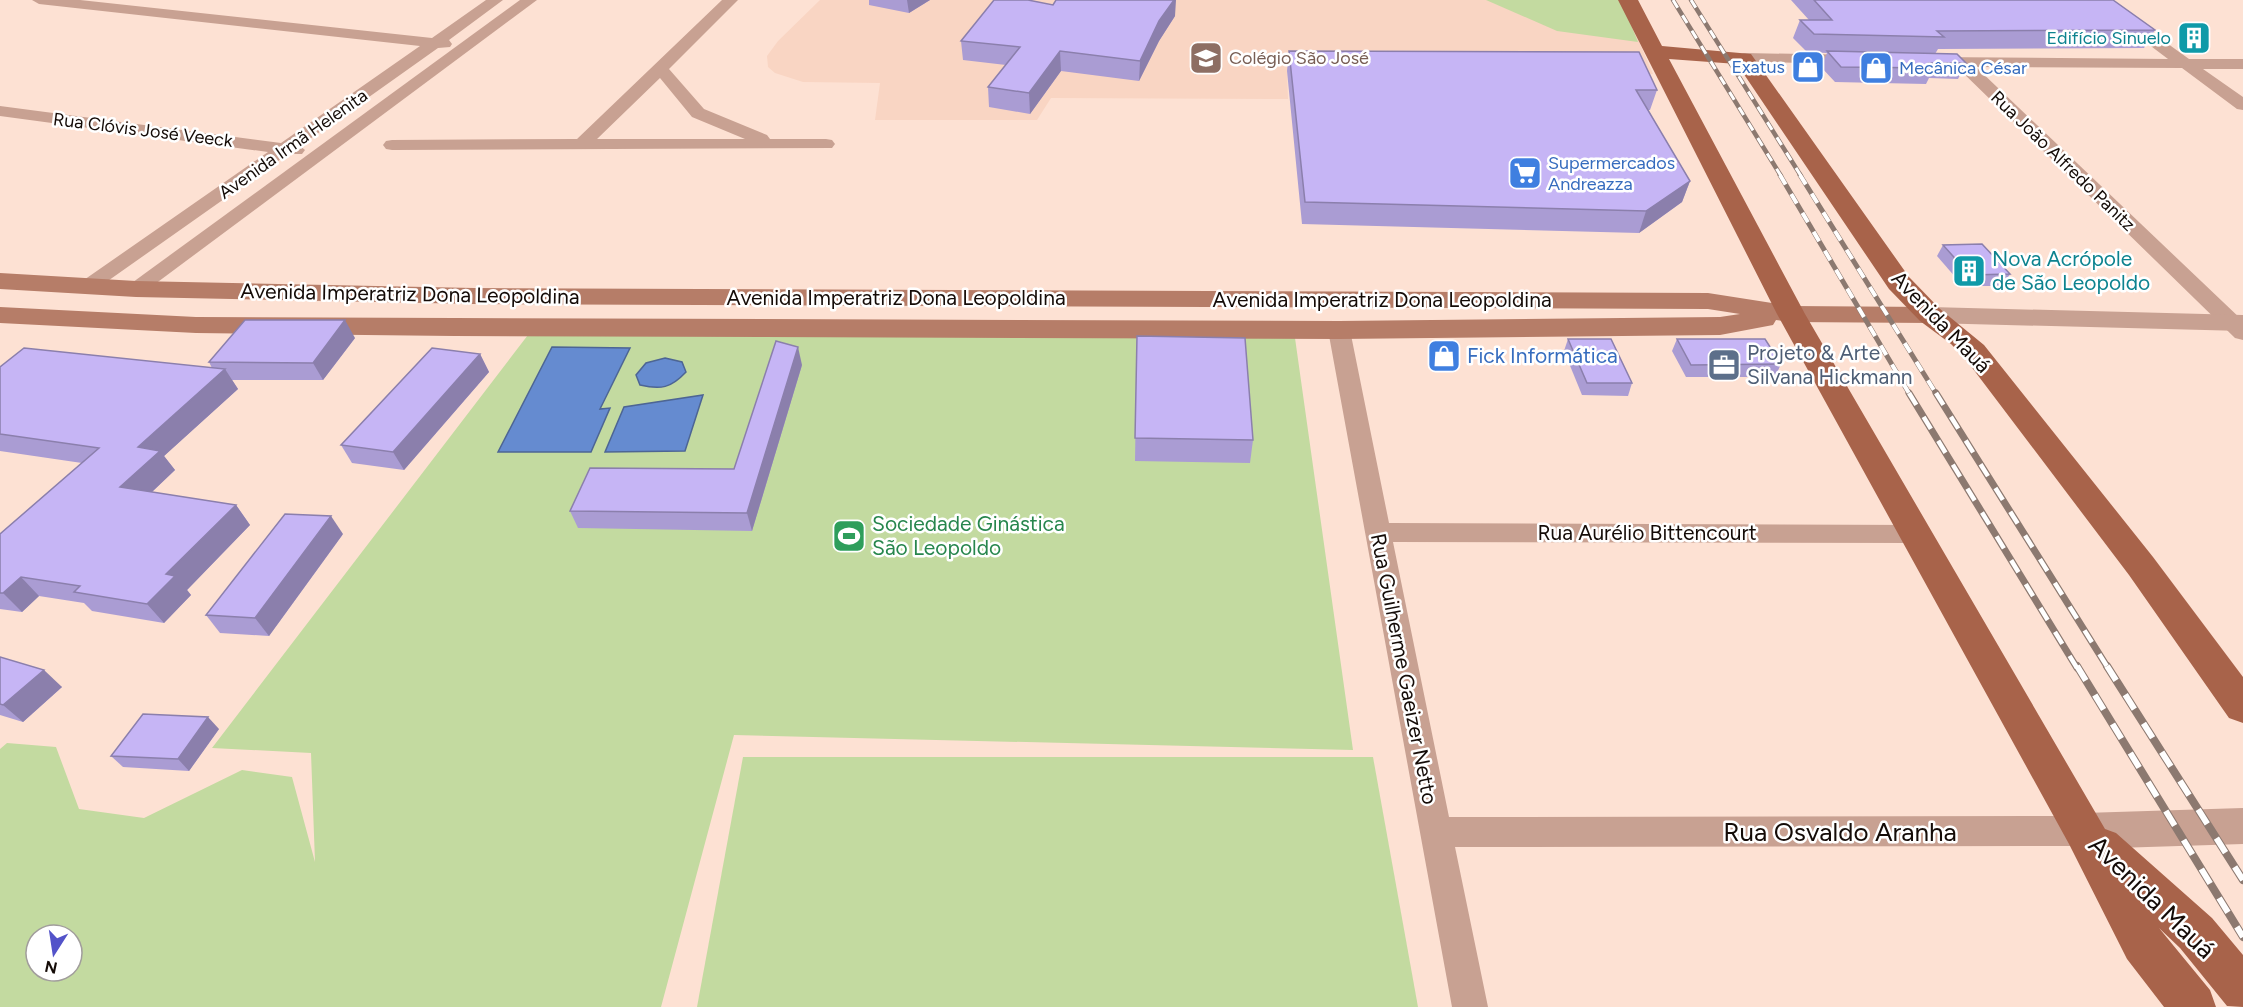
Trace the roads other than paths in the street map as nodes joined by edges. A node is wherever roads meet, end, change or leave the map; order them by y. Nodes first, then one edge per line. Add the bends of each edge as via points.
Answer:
1 (39, 0) edge
2 (496, 0) edge
3 (530, 0) edge
4 (731, 0) edge
5 (1628, 0) edge
6 (2097, 0) edge
7 (436, 43) junction
8 (468, 47) junction
9 (1657, 52) junction
10 (1744, 58) junction
11 (1870, 61) edge
12 (1916, 62) edge
13 (1962, 63) junction
14 (2185, 64) junction
15 (2243, 64) edge
16 (660, 68) junction
17 (2243, 105) edge
18 (0, 111) edge
19 (582, 144) junction
20 (772, 144) junction
21 (826, 144) dead end
22 (392, 145) dead end
23 (287, 148) junction
24 (322, 154) junction
25 (0, 281) edge
26 (88, 286) junction
27 (136, 289) junction
28 (809, 297) junction
29 (1791, 314) junction
30 (0, 315) edge
31 (1930, 315) junction
32 (2239, 327) edge
33 (804, 328) junction
34 (1339, 330) junction
35 (1377, 532) junction
36 (1917, 534) junction
37 (2243, 707) edge
38 (2243, 826) edge
39 (2084, 831) junction
40 (1436, 832) junction
41 (2243, 990) edge
42 (1470, 1007) edge
43 (2193, 1007) edge

1 - 7 street
2 - 7 street, Avenida Irmã Helenita
3 - 8 street, Avenida Irmã Helenita
4 - 16 street
5 - 9 main road, Avenida Mauá
6 - 14 street
7 - 8 street
7 - 23 street, Avenida Irmã Helenita
8 - 24 street, Avenida Irmã Helenita
9 - 10 main road
9 - 29 main road, Avenida Mauá
10 - 11 street
10 - 31 main road, Avenida Mauá via 1899,283
12 - 13 street
13 - 14 street
13 - 32 street, Rua João Alfredo Panitz
14 - 15 street
14 - 17 street
16 - 19 street
16 - 20 street via 698,113
18 - 23 street, Rua Clóvis José Veeck
19 - 20 street
19 - 22 street
20 - 21 street
23 - 24 street, Rua Clóvis José Veeck
23 - 26 street, Avenida Irmã Helenita
24 - 27 street, Avenida Irmã Helenita
25 - 26 main road, Avenida Imperatriz Dona Leopoldina
26 - 27 main road, Avenida Imperatriz Dona Leopoldina
27 - 28 main road, Avenida Imperatriz Dona Leopoldina
28 - 29 main road, Avenida Imperatriz Dona Leopoldina via 1707,301
28 - 33 main road
29 - 31 main road, Avenida Imperatriz Dona Leopoldina
29 - 34 main road, Avenida Imperatriz Dona Leopoldina via 1720,326
29 - 36 main road, Avenida Mauá
30 - 33 main road, Avenida Imperatriz Dona Leopoldina via 196,325
31 - 32 street
31 - 37 main road, Avenida Mauá via 1974,351 2141,566
33 - 34 main road, Avenida Imperatriz Dona Leopoldina
34 - 35 street, Rua Guilherme Gaeizer Netto
35 - 36 street, Rua Aurélio Bittencourt
35 - 40 street, Rua Guilherme Gaeizer Netto
36 - 39 main road, Avenida Mauá
38 - 39 street, Rua Osvaldo Aranha
39 - 40 street, Rua Osvaldo Aranha
39 - 41 main road, Avenida Mauá via 2196,933
39 - 43 main road, Avenida Mauá via 2143,944
40 - 42 street, Rua Guilherme Gaeizer Netto

